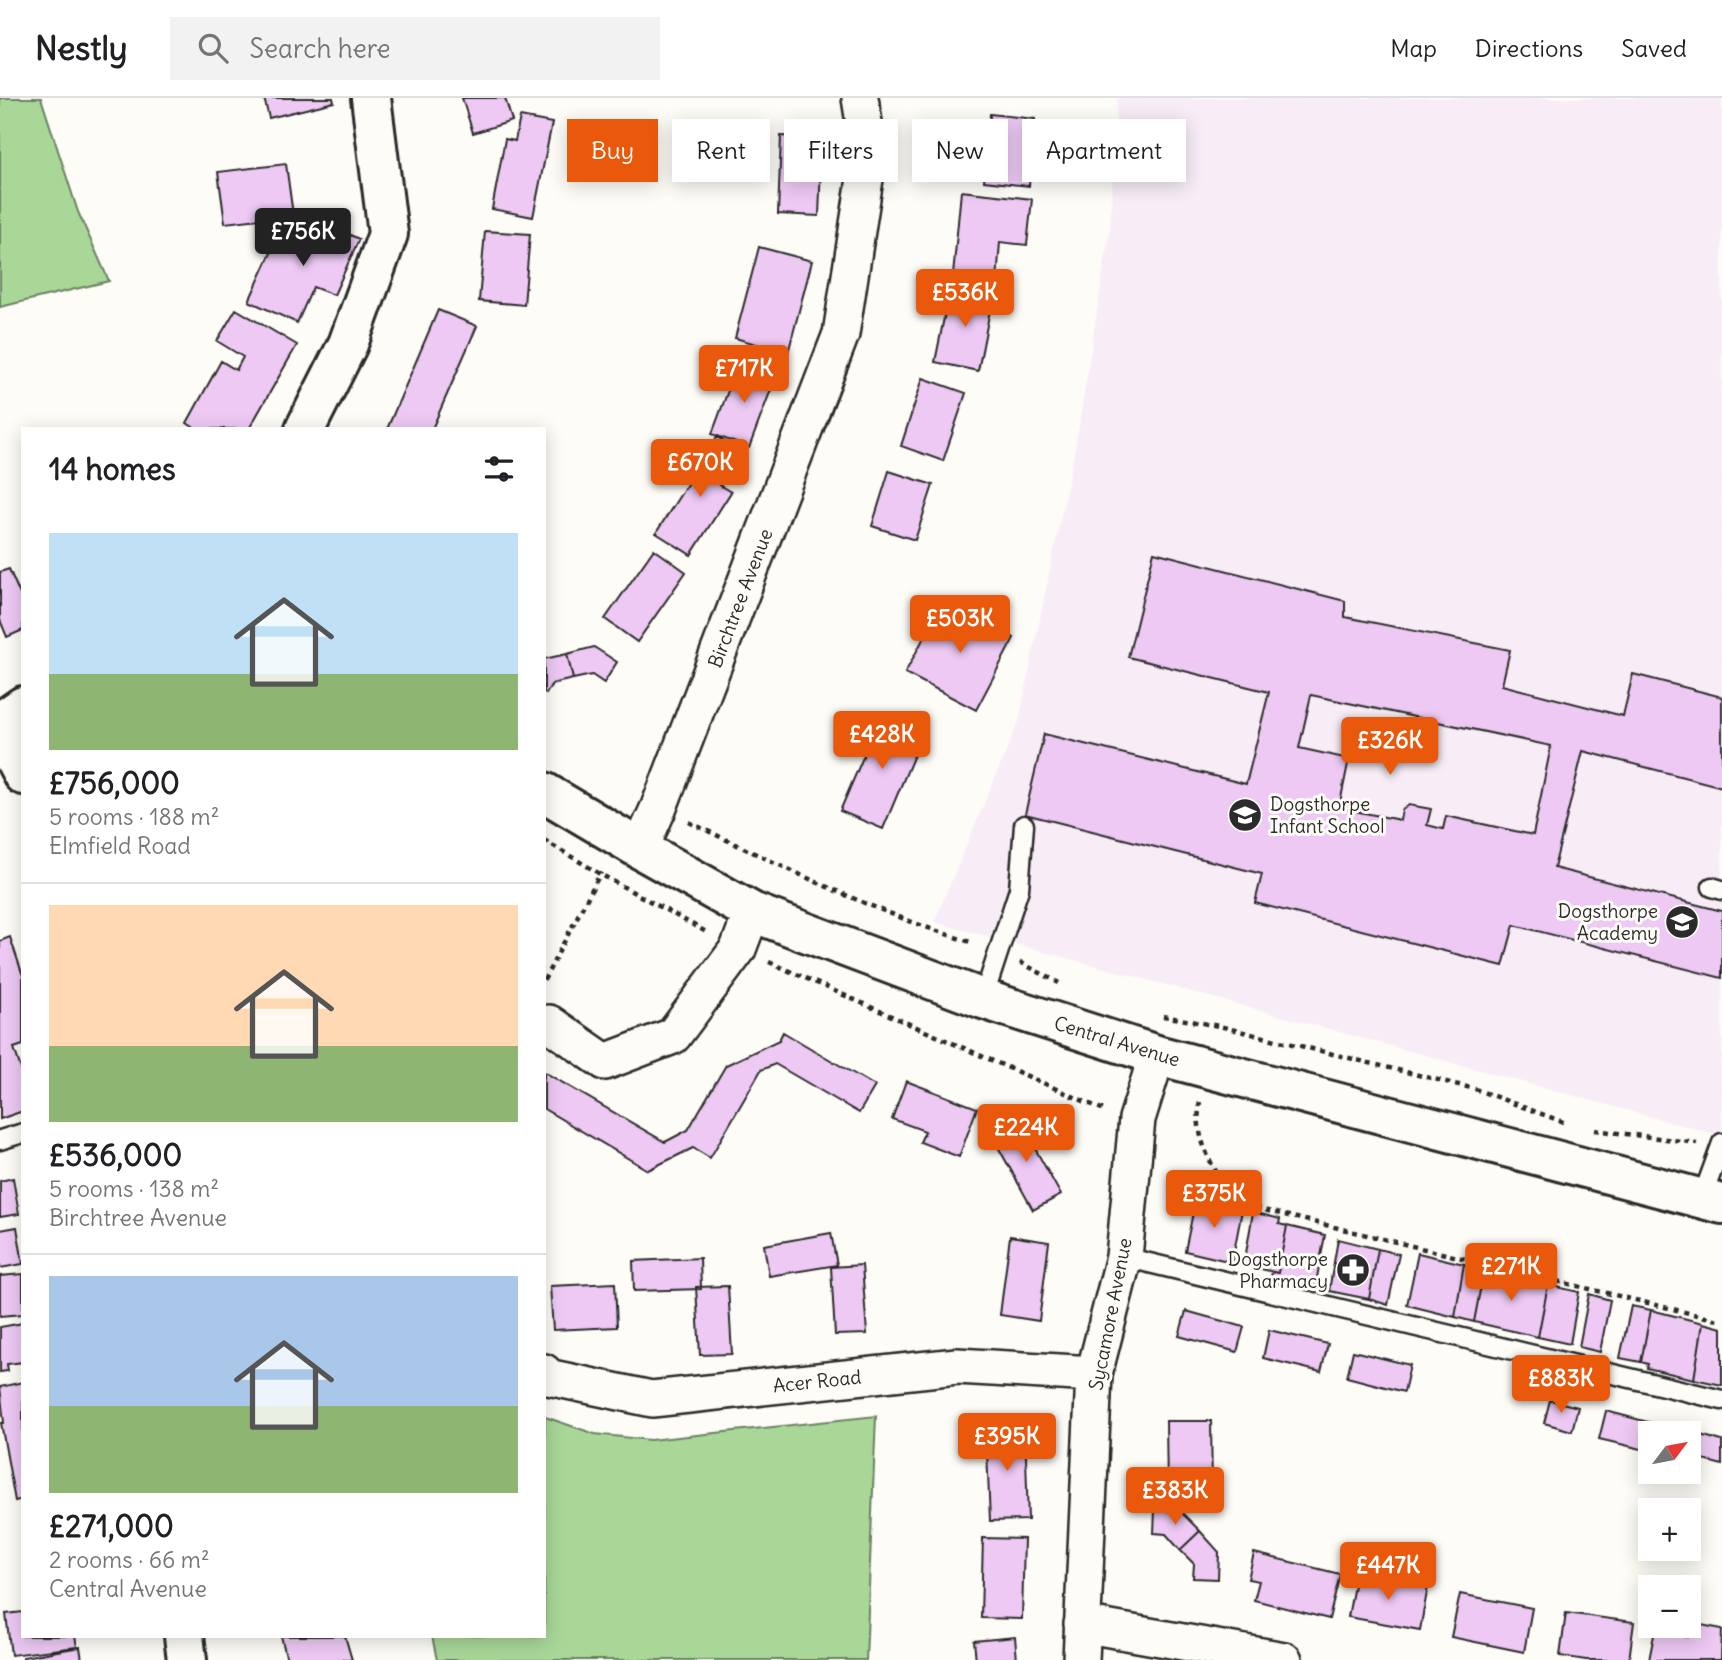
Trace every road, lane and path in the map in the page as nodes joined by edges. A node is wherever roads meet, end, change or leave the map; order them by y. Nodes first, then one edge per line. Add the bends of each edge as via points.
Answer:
1 (371, 98) edge
2 (860, 98) edge
3 (305, 427) edge
4 (21, 707) edge
5 (0, 722) edge
6 (0, 732) edge
7 (21, 771) edge
8 (546, 793) edge
9 (660, 807) junction
10 (1024, 825) dead end
11 (546, 841) edge
12 (631, 844) junction
13 (600, 874) junction
14 (752, 912) junction
15 (738, 949) junction
16 (1000, 950) junction
17 (546, 976) edge
18 (1060, 984) dead end
19 (983, 999) junction
20 (1151, 1014) dead end
21 (548, 1023) dead end
22 (1219, 1026) junction
23 (1157, 1055) junction
24 (1208, 1069) junction
25 (1137, 1119) junction
26 (1568, 1123) dead end
27 (1589, 1128) dead end
28 (21, 1134) edge
29 (0, 1140) edge
30 (1721, 1146) edge
31 (1712, 1201) edge
32 (1124, 1257) junction
33 (1722, 1321) edge
34 (546, 1374) edge
35 (1094, 1374) junction
36 (1722, 1400) edge
37 (1082, 1624) junction
38 (184, 1638) edge
39 (187, 1660) edge
40 (1081, 1660) edge
41 (1284, 1660) edge

1 - 3 street via 388,234 348,344
2 - 9 street, Birchtree Avenue via 869,153 841,334
4 - 5 street
6 - 7 street
8 - 12 street, Central Avenue
9 - 12 street, Birchtree Avenue
9 - 16 path via 923,927
10 - 16 lane via 1018,889
11 - 13 path
12 - 13 path
12 - 14 street, Central Avenue
13 - 15 path
13 - 17 path
14 - 15 street
14 - 19 street, Central Avenue
15 - 21 street via 673,1036 605,1062
15 - 25 path via 1096,1107
16 - 18 path
16 - 19 lane
19 - 23 street, Central Avenue
20 - 22 path
22 - 24 path
22 - 26 path via 1475,1089
23 - 24 street, Central Avenue
23 - 25 street, Sycamore Avenue
24 - 31 street, Central Avenue
24 - 33 path via 1199,1107 1202,1138 1218,1178 1239,1204
25 - 32 street, Sycamore Avenue
27 - 30 path
28 - 29 lane
30 - 31 lane
32 - 35 street, Sycamore Avenue
32 - 36 lane
34 - 35 street, Acer Road via 652,1399 957,1366
35 - 37 street, Sycamore Avenue
37 - 40 street, Sycamore Avenue
37 - 41 street
38 - 39 street

